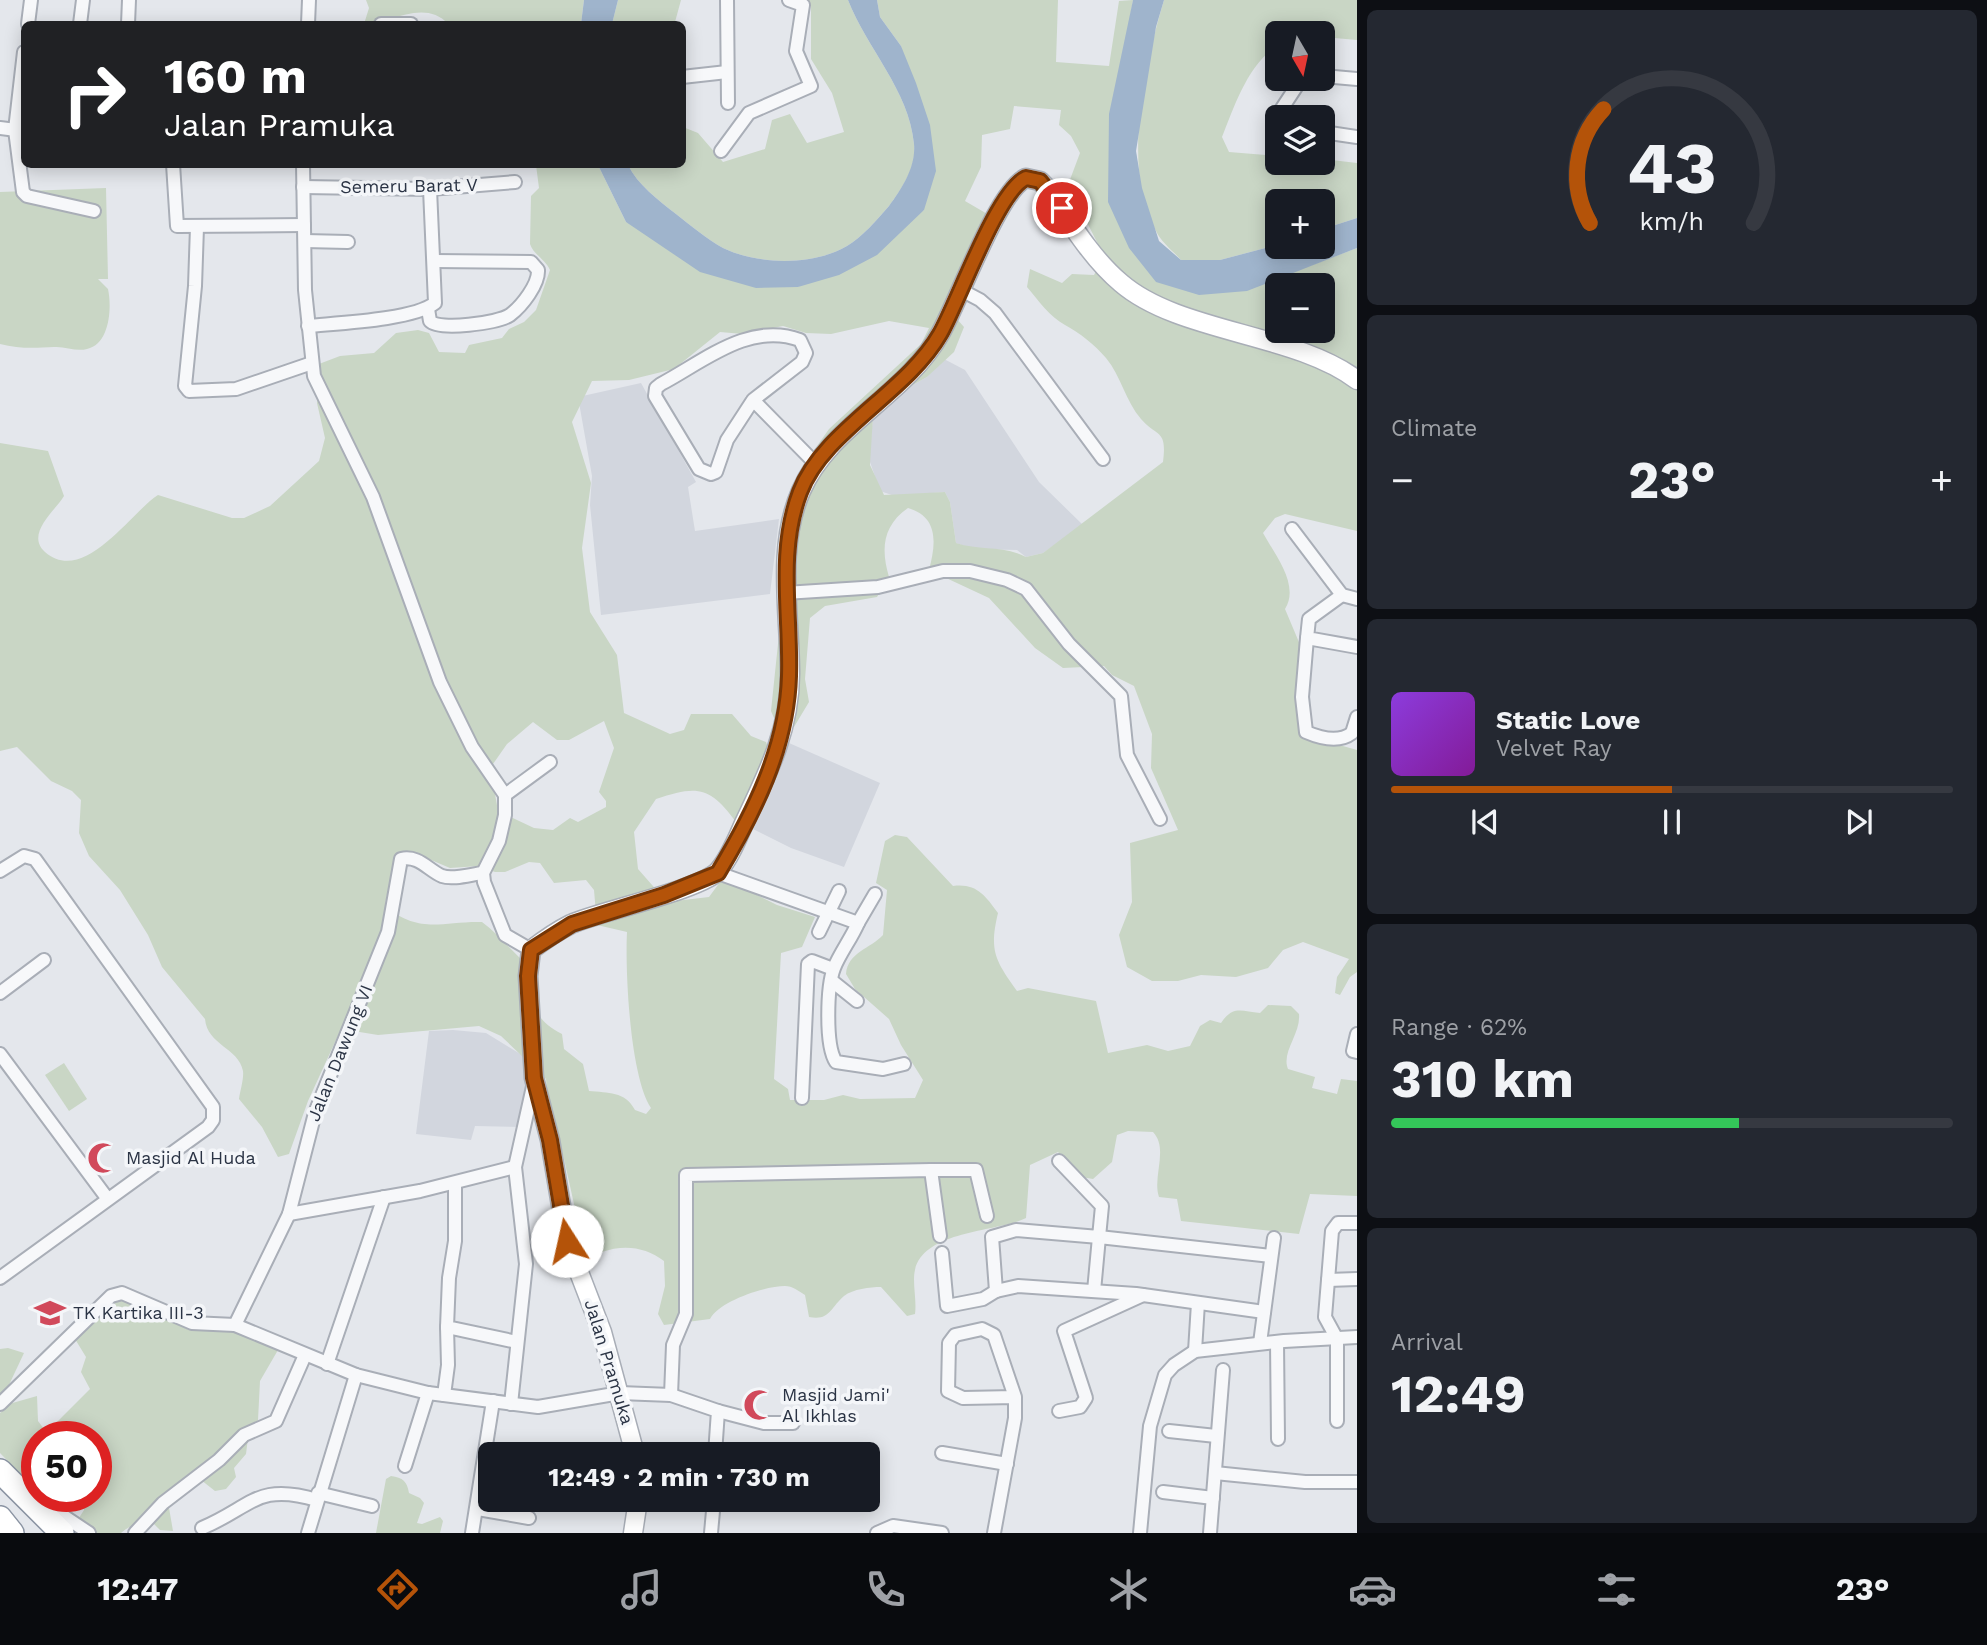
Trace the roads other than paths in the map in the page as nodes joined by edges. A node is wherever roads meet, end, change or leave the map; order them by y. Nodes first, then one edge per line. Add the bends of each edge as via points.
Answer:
1 (31, 0) edge
2 (83, 0) edge
3 (129, 0) edge
4 (309, 0) edge
5 (727, 0) edge
6 (789, 0) edge
7 (28, 21) edge
8 (80, 21) edge
9 (128, 21) edge
10 (307, 21) edge
11 (727, 72) junction
12 (686, 77) edge
13 (1335, 77) edge
14 (1357, 79) edge
15 (728, 103) dead end
16 (21, 110) edge
17 (0, 128) edge
18 (20, 130) edge
19 (1335, 134) edge
20 (1357, 137) edge
21 (21, 151) edge
22 (721, 151) dead end
23 (22, 168) edge
24 (173, 168) edge
25 (303, 168) edge
26 (515, 182) dead end
27 (303, 187) junction
28 (430, 189) junction
29 (94, 211) dead end
30 (304, 225) junction
31 (197, 227) junction
32 (304, 241) junction
33 (348, 242) dead end
34 (435, 261) junction
35 (961, 290) junction
36 (428, 309) junction
37 (308, 326) junction
38 (312, 363) junction
39 (1357, 380) edge
40 (753, 400) junction
41 (1103, 458) dead end
42 (816, 464) junction
43 (1292, 529) dead end
44 (785, 593) junction
45 (1342, 595) junction
46 (1357, 598) edge
47 (1307, 638) junction
48 (1357, 647) edge
49 (1357, 717) edge
50 (550, 762) dead end
51 (505, 795) junction
52 (1160, 819) dead end
53 (0, 871) edge
54 (483, 873) junction
55 (718, 873) junction
56 (839, 891) dead end
57 (875, 894) dead end
58 (830, 911) junction
59 (858, 923) junction
60 (819, 932) dead end
61 (531, 950) junction
62 (44, 960) dead end
63 (833, 975) junction
64 (0, 993) edge
65 (857, 1001) dead end
66 (1357, 1034) edge
67 (1357, 1052) edge
68 (0, 1054) edge
69 (904, 1064) dead end
70 (534, 1078) junction
71 (802, 1098) dead end
72 (1059, 1161) dead end
73 (515, 1167) junction
74 (932, 1170) junction
75 (455, 1183) junction
76 (384, 1197) junction
77 (107, 1198) junction
78 (289, 1214) junction
79 (986, 1216) dead end
80 (1357, 1223) edge
81 (940, 1236) dead end
82 (1099, 1237) junction
83 (1274, 1238) dead end
84 (942, 1254) dead end
85 (1271, 1256) junction
86 (0, 1278) edge
87 (1357, 1279) edge
88 (1328, 1280) junction
89 (996, 1291) junction
90 (1094, 1292) junction
91 (1143, 1295) junction
92 (1198, 1303) junction
93 (1264, 1312) junction
94 (235, 1325) junction
95 (447, 1327) junction
96 (1357, 1338) edge
97 (1338, 1339) junction
98 (517, 1342) junction
99 (1277, 1342) junction
100 (1259, 1343) junction
101 (1195, 1351) junction
102 (306, 1354) junction
103 (327, 1364) junction
104 (1223, 1370) dead end
105 (356, 1375) junction
106 (428, 1393) junction
107 (620, 1393) junction
108 (444, 1395) junction
109 (671, 1395) junction
110 (1014, 1397) junction
111 (493, 1401) junction
112 (0, 1404) edge
113 (511, 1404) junction
114 (718, 1411) junction
115 (1059, 1411) dead end
116 (1337, 1421) dead end
117 (793, 1423) dead end
118 (1169, 1431) dead end
119 (1216, 1436) junction
120 (1278, 1439) dead end
121 (487, 1442) edge
122 (632, 1442) edge
123 (716, 1442) edge
124 (942, 1453) dead end
125 (1007, 1464) junction
126 (405, 1466) dead end
127 (0, 1471) edge
128 (1215, 1473) junction
129 (1357, 1482) edge
130 (1163, 1492) dead end
131 (317, 1497) junction
132 (1213, 1498) junction
133 (372, 1506) dead end
134 (478, 1509) edge
135 (495, 1512) edge
136 (636, 1512) edge
137 (713, 1512) edge
138 (44, 1514) junction
139 (0, 1518) edge
140 (529, 1518) dead end
141 (202, 1528) dead end
142 (12, 1533) edge
143 (62, 1533) edge
144 (89, 1533) edge
145 (135, 1533) edge
146 (308, 1533) edge
147 (472, 1533) edge
148 (633, 1533) edge
149 (711, 1533) edge
150 (877, 1533) edge
151 (942, 1533) edge
152 (994, 1533) edge
153 (1140, 1533) edge
154 (1210, 1533) edge

1 - 7 street
2 - 8 street
3 - 9 street
4 - 10 street
5 - 11 street
6 - 22 street via 803,5 796,51 811,86 748,113
11 - 12 street
11 - 15 street
13 - 14 street
16 - 18 street
17 - 18 street
18 - 21 street
19 - 20 street
23 - 29 street via 27,196
24 - 31 street via 175,225
25 - 27 street
26 - 28 street, Semeru Barat V
27 - 28 street, Semeru Barat V
27 - 30 street
28 - 34 street
30 - 31 street
30 - 32 street
31 - 38 street via 188,391 236,389
32 - 33 street
32 - 37 street
34 - 36 street via 436,303
34 - 36 street via 531,262 538,279 509,315 499,319 439,327 430,321
35 - 39 main road via 1007,198 1022,180 1033,178 1046,187 1122,284 1155,303 1292,350
35 - 41 street via 995,313
35 - 42 main road via 939,336 912,370
36 - 37 street
37 - 38 street
38 - 51 street via 331,414 373,497 440,682 472,747
40 - 40 street via 727,440 716,472 710,474 699,469 655,396 661,384 722,346 768,336 800,340 806,353 802,362
40 - 42 street
42 - 44 main road via 800,492
43 - 45 street
44 - 52 street via 878,587 943,571 970,571 1026,589 1069,644 1121,696 1127,755
44 - 55 main road via 790,675 786,721 776,756
45 - 46 street
45 - 47 street via 1309,619
47 - 48 street
47 - 49 street via 1302,697 1306,732 1344,738 1352,733
50 - 51 street
51 - 54 street via 499,841
53 - 77 street via 24,856 35,859 213,1107 208,1127
54 - 61 street via 505,935
54 - 78 street, Jalan Dawung VI via 443,876 421,862 401,859 388,932 315,1113
55 - 58 street
55 - 61 main road via 572,924
56 - 58 street
57 - 59 street
58 - 59 street
58 - 60 street
59 - 63 street
61 - 70 main road, Jalan Pramuka via 528,976
62 - 64 street
63 - 65 street
63 - 69 street via 831,1054 836,1062 883,1069
63 - 71 street via 812,961 808,964
66 - 67 street via 1353,1051
68 - 77 street
70 - 73 street
70 - 107 main road, Jalan Pramuka via 567,1241
72 - 82 street via 1102,1206
73 - 75 street
73 - 98 street via 526,1256
74 - 79 street via 976,1170
74 - 81 street
74 - 109 street via 686,1175 686,1314 673,1345
75 - 76 street
75 - 95 street
76 - 78 street
76 - 103 street
77 - 86 street
78 - 94 street, Jalan Dawung VI
80 - 88 street via 1334,1226
82 - 85 street
82 - 89 street via 1016,1230 992,1237
82 - 90 street
83 - 85 street
84 - 89 street via 947,1306 983,1299
85 - 93 street
87 - 88 street
88 - 97 street via 1325,1317
89 - 90 street via 1018,1286
90 - 91 street
91 - 92 street
91 - 115 street via 1064,1331 1086,1398 1080,1407
92 - 93 street
92 - 101 street
93 - 100 street
94 - 102 street
94 - 112 street via 192,1323 116,1293
95 - 98 street
95 - 108 street
96 - 97 street
97 - 99 street
97 - 116 street
98 - 113 street
99 - 100 street
99 - 120 street
100 - 101 street
101 - 153 street via 1165,1375 1156,1402
102 - 103 street
102 - 145 street via 276,1420 244,1436 163,1503
103 - 105 street
104 - 119 street
105 - 106 street
105 - 131 street
106 - 108 street
106 - 126 street
107 - 109 street
107 - 113 street via 555,1406
107 - 122 main road, Jalan Pramuka
108 - 111 street
109 - 114 street
110 - 110 street via 994,1335 982,1329 955,1335 950,1343 948,1391 963,1398
110 - 125 street
111 - 113 street
111 - 121 street
114 - 117 street via 764,1423
114 - 123 street
118 - 119 street
119 - 128 street
124 - 125 street
125 - 152 street
127 - 138 highway
128 - 129 street
128 - 132 street
130 - 132 street
131 - 133 street
131 - 141 street via 292,1492 266,1494
131 - 146 street
132 - 154 street
134 - 147 street
135 - 140 street
136 - 148 main road
137 - 149 street
138 - 143 highway
138 - 144 street via 62,1515
139 - 142 highway
150 - 151 street via 893,1526

